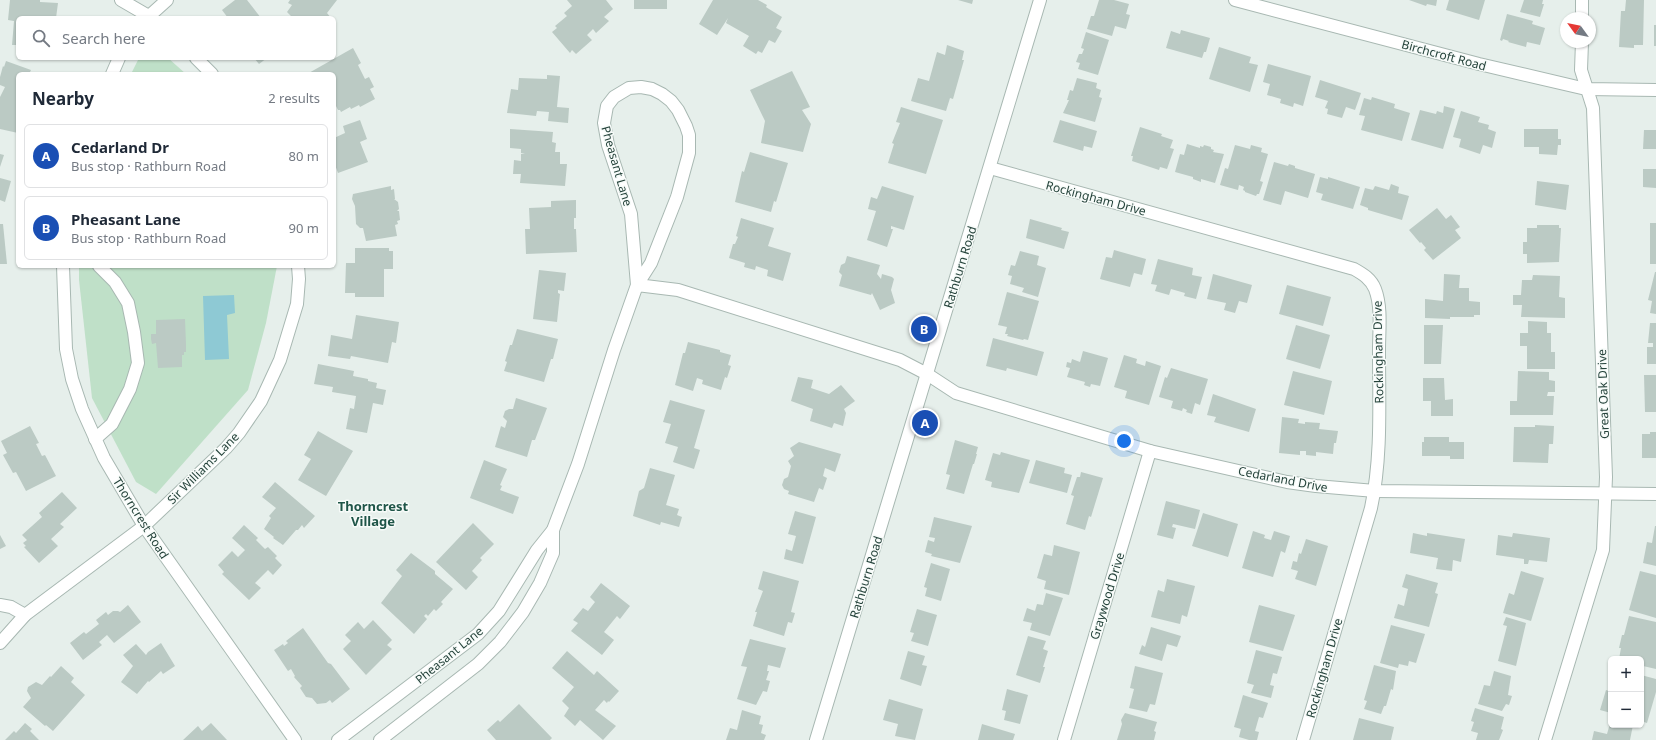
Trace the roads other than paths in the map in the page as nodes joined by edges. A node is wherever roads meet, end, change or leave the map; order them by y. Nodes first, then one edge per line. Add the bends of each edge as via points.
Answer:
1 (121, 0) edge
2 (167, 0) edge
3 (1040, 0) edge
4 (1235, 0) edge
5 (1582, 0) edge
6 (1582, 12) edge
7 (148, 16) edge
8 (151, 16) edge
9 (1582, 48) edge
10 (117, 60) edge
11 (198, 60) edge
12 (113, 72) edge
13 (210, 72) edge
14 (1586, 89) junction
15 (1656, 90) edge
16 (990, 168) junction
17 (63, 268) edge
18 (101, 268) edge
19 (298, 268) edge
20 (637, 285) junction
21 (927, 374) junction
22 (95, 439) junction
23 (1150, 451) junction
24 (1375, 491) junction
25 (1606, 494) junction
26 (1656, 494) edge
27 (144, 526) junction
28 (553, 530) junction
29 (0, 605) edge
30 (25, 614) junction
31 (0, 643) edge
32 (296, 740) edge
33 (338, 740) edge
34 (380, 740) edge
35 (816, 740) edge
36 (1064, 740) edge
37 (1303, 740) edge
38 (1545, 740) edge

1 - 7 street
2 - 8 street
3 - 16 street, Rathburn Road
4 - 14 street, Birchcroft Road via 1479,64
5 - 6 street
9 - 14 street, Great Oak Drive via 1581,70
10 - 12 street
11 - 13 street
14 - 15 street, Birchcroft Road
14 - 25 street, Great Oak Drive via 1593,108
16 - 21 street, Rathburn Road
16 - 24 street, Rockingham Drive via 1338,264 1362,273 1374,288 1379,321 1379,418
17 - 22 street, Thorncrest Road via 66,349 72,379
18 - 22 street via 115,282 128,303 138,363 130,388 112,424
19 - 27 street, Sir Williams Lane via 298,293 293,321 280,360 261,400 226,448
20 - 20 street, Pheasant Lane via 651,263 677,197 689,153 686,126 678,110 657,91 641,87 629,88 614,97 608,106 604,123 608,144 631,214
20 - 21 street via 678,290 900,360
20 - 28 street, Pheasant Lane via 578,464
21 - 23 street, Cedarland Drive via 956,393
21 - 35 street, Rathburn Road
22 - 27 street, Thorncrest Road
23 - 24 street, Cedarland Drive via 1294,483
23 - 36 street, Graywood Drive
24 - 25 street, Cedarland Drive
24 - 37 street, Rockingham Drive
25 - 26 street, Cedarland Drive
25 - 38 street, Great Oak Drive via 1603,550
27 - 30 street, Sir Williams Lane
27 - 32 street, Thorncrest Road
28 - 33 street, Pheasant Lane via 537,550 499,611 478,634
28 - 34 street, Pheasant Lane via 553,553 540,583 523,612 500,642 478,664
29 - 30 street
30 - 31 street, Sir Williams Lane

